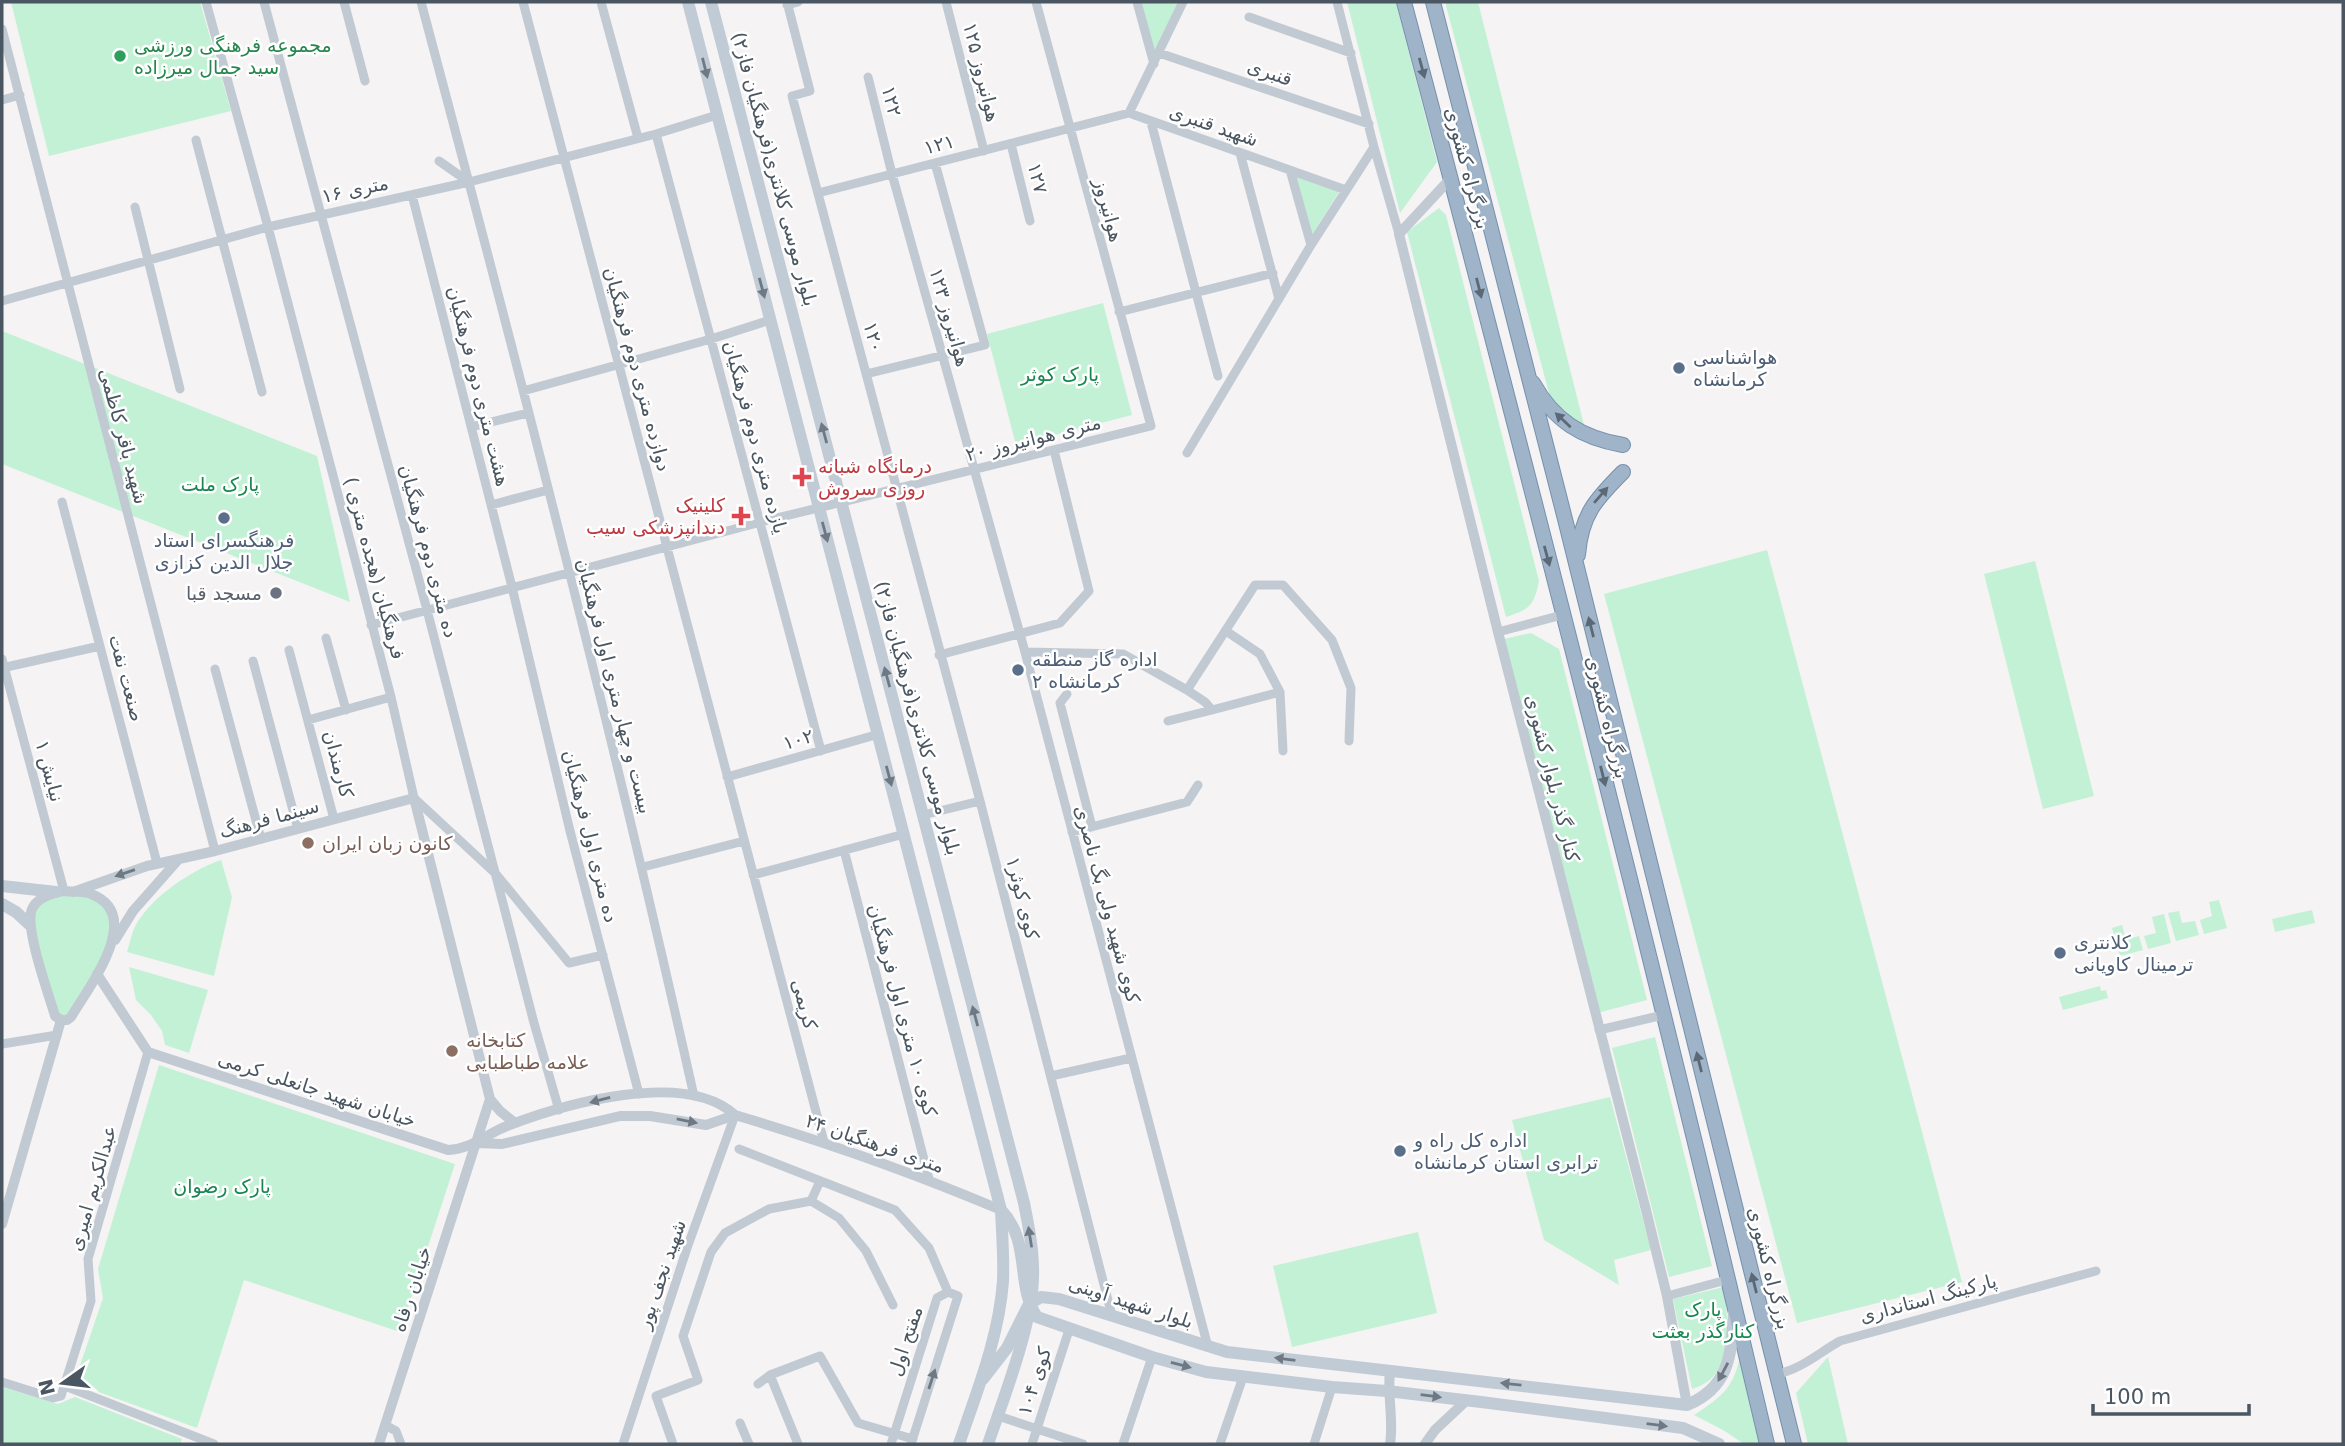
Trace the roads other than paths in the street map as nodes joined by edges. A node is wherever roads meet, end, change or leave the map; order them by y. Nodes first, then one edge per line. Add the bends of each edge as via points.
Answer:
1 (206, 2) edge
2 (264, 2) edge
3 (345, 2) edge
4 (421, 2) edge
5 (523, 2) edge
6 (601, 2) edge
7 (688, 2) edge
8 (711, 2) edge
9 (798, 2) edge
10 (946, 2) edge
11 (1036, 2) edge
12 (1137, 2) edge
13 (1183, 2) edge
14 (1337, 2) edge
15 (1404, 2) edge
16 (1433, 2) edge
17 (787, 3) edge
18 (1249, 17) dead end
19 (2, 29) edge
20 (1159, 53) junction
21 (1351, 53) junction
22 (1154, 64) junction
23 (868, 78) dead end
24 (365, 81) dead end
25 (20, 95) junction
26 (2, 100) edge
27 (1129, 113) junction
28 (717, 115) junction
29 (1151, 122) junction
30 (1369, 124) junction
31 (1069, 129) junction
32 (656, 134) junction
33 (638, 138) junction
34 (196, 140) dead end
35 (1011, 144) junction
36 (1374, 147) junction
37 (984, 151) junction
38 (1240, 153) junction
39 (565, 157) junction
40 (439, 161) dead end
41 (935, 163) junction
42 (1290, 170) junction
43 (892, 174) junction
44 (1451, 178) junction
45 (469, 182) junction
46 (1346, 190) junction
47 (818, 193) junction
48 (412, 195) junction
49 (135, 207) dead end
50 (319, 215) junction
51 (1030, 221) dead end
52 (268, 227) junction
53 (1399, 234) junction
54 (221, 240) junction
55 (1311, 245) junction
56 (148, 260) junction
57 (1273, 273) junction
58 (66, 283) junction
59 (1196, 293) junction
60 (1279, 299) junction
61 (2, 301) edge
62 (1119, 312) junction
63 (771, 320) junction
64 (711, 339) junction
65 (943, 355) junction
66 (619, 365) junction
67 (1526, 366) junction
68 (866, 374) junction
69 (1218, 376) dead end
70 (180, 389) dead end
71 (523, 391) junction
72 (262, 392) dead end
73 (528, 413) junction
74 (1151, 426) joint
75 (471, 428) junction
76 (1545, 442) junction
77 (1623, 445) dead end
78 (1520, 448) junction
79 (1054, 450) junction
80 (1187, 453) dead end
81 (975, 470) junction
82 (1623, 472) dead end
83 (548, 490) junction
84 (896, 490) junction
85 (62, 502) dead end
86 (842, 504) junction
87 (491, 505) junction
88 (819, 509) junction
89 (761, 522) junction
90 (1566, 523) junction
91 (1539, 526) junction
92 (666, 547) junction
93 (1577, 570) junction
94 (568, 571) junction
95 (512, 587) junction
96 (427, 610) junction
97 (1562, 615) junction
98 (371, 625) junction
99 (1226, 631) junction
100 (1498, 632) junction
101 (1019, 634) junction
102 (326, 638) dead end
103 (100, 646) junction
104 (289, 650) dead end
105 (1024, 652) junction
106 (939, 655) junction
107 (253, 661) dead end
108 (3, 665) edge
109 (215, 669) dead end
110 (1187, 690) junction
111 (1280, 692) junction
112 (1067, 694) dead end
113 (391, 697) junction
114 (346, 710) junction
115 (1212, 710) junction
116 (308, 720) junction
117 (1168, 722) dead end
118 (878, 734) junction
119 (1349, 741) dead end
120 (821, 751) junction
121 (1283, 751) dead end
122 (727, 777) junction
123 (1198, 785) dead end
124 (414, 798) junction
125 (980, 801) junction
126 (923, 815) junction
127 (334, 819) junction
128 (1091, 827) junction
129 (298, 829) junction
130 (1072, 832) junction
131 (904, 834) junction
132 (261, 839) junction
133 (744, 841) junction
134 (844, 850) junction
135 (215, 851) junction
136 (178, 860) junction
137 (158, 863) junction
138 (643, 867) junction
139 (496, 874) junction
140 (753, 874) junction
141 (2, 886) edge
142 (64, 892) junction
143 (2, 904) edge
144 (29, 924) junction
145 (113, 942) junction
146 (603, 955) junction
147 (97, 974) junction
148 (1663, 1015) junction
149 (61, 1020) junction
150 (1599, 1030) junction
151 (57, 1035) junction
152 (2, 1044) edge
153 (148, 1052) junction
154 (1131, 1058) junction
155 (1051, 1076) junction
156 (639, 1094) junction
157 (694, 1096) junction
158 (490, 1099) junction
159 (559, 1110) junction
160 (735, 1115) junction
161 (515, 1123) junction
162 (824, 1142) junction
163 (476, 1143) junction
164 (739, 1149) dead end
165 (929, 1179) junction
166 (820, 1181) junction
167 (811, 1201) junction
168 (1001, 1210) junction
169 (2, 1224) edge
170 (2096, 1271) dead end
171 (1730, 1279) junction
172 (948, 1292) junction
173 (1667, 1296) junction
174 (1029, 1304) junction
175 (893, 1305) dead end
176 (1735, 1306) junction
177 (1112, 1316) junction
178 (1069, 1330) junction
179 (1208, 1347) junction
180 (1152, 1357) junction
181 (1390, 1371) junction
182 (1777, 1374) junction
183 (770, 1375) junction
184 (1243, 1377) junction
185 (981, 1381) junction
186 (2, 1382) edge
187 (758, 1384) dead end
188 (65, 1387) junction
189 (1332, 1387) junction
190 (1387, 1391) junction
191 (1467, 1400) junction
192 (1687, 1405) junction
193 (998, 1416) junction
194 (740, 1423) dead end
195 (385, 1424) junction
196 (1683, 1428) junction
197 (1037, 1429) junction
198 (894, 1433) junction
199 (912, 1442) edge
200 (214, 1444) edge
201 (379, 1444) edge
202 (401, 1444) edge
203 (623, 1444) edge
204 (673, 1444) edge
205 (749, 1444) edge
206 (798, 1444) edge
207 (891, 1444) edge
208 (959, 1444) edge
209 (988, 1444) edge
210 (1032, 1444) edge
211 (1083, 1444) edge
212 (1123, 1444) edge
213 (1220, 1444) edge
214 (1314, 1444) edge
215 (1390, 1444) edge
216 (1425, 1444) edge
217 (1719, 1444) edge
218 (1767, 1444) edge
219 (1794, 1444) edge

1 - 52 street, فرهنگیان (هجده متری )
2 - 50 street, ده متری دوم فرهنگیان
3 - 24 street
4 - 45 street, بیست و چهار متری اول فرهنگیان
5 - 39 street, دوازده متری دوم فرهنگیان
6 - 33 street
7 -> 28 main road
86 -> 8 main road, بلوار موسی کلانتری(فرهنگیان فاز۲)
9 - 17 street
10 - 37 street, هوانیروز ۱۲۵
11 - 31 street, هوانیروز
12 - 22 street
13 - 20 street
14 - 21 street
15 -> 44 highway, بزرگراه کشوری
16 - 67 highway, بزرگراه کشوری
17 - 47 street, ۱۲۰ via 810,92 792,96
18 - 21 street
19 - 25 street, شهید باقر کاظمی
20 - 22 street
20 - 30 street, قنبری
21 - 30 street
22 - 27 street
23 - 43 street, ۱۲۲
25 - 26 street
25 - 58 street, شهید باقر کاظمی
27 - 29 street, شهید قنبری
27 - 31 street
28 - 32 street, ۱۶ متری
28 -> 63 main road
29 - 38 street, شهید قنبری
29 - 59 street
30 - 36 street
31 - 35 street, ۱۲۱
31 - 62 street, هوانیروز
32 - 33 street, ۱۶ متری
32 - 64 street, یازده متری دوم فرهنگیان
33 - 39 street, ۱۶ متری
34 - 54 street
35 - 37 street, ۱۲۱
35 - 51 street, ۱۲۷
36 - 46 street
36 - 53 street
37 - 41 street, ۱۲۱
38 - 42 street, شهید قنبری
38 - 57 street
39 - 45 street, ۱۶ متری
39 - 66 street, دوازده متری دوم فرهنگیان
40 - 45 street
41 - 43 street, ۱۲۱
41 - 65 street, ۱۲۳ هوانیروز via 985,345
42 - 46 street, شهید قنبری
42 - 55 street
43 - 47 street, ۱۲۱
43 - 65 street, ۱۲۳ هوانیروز
44 - 53 street
44 -> 78 highway, بزرگراه کشوری
45 - 48 street, ۱۶ متری
45 - 71 street, بیست و چهار متری اول فرهنگیان
46 - 55 street
47 - 68 street, ۱۲۰
48 - 50 street, ۱۶ متری
48 - 75 street, هشت متری دوم فرهنگیان
49 - 56 street
50 - 52 street, ۱۶ متری
50 - 96 street, ده متری دوم فرهنگیان
52 - 54 street, ۱۶ متری
52 - 98 street, فرهنگیان (هجده متری )
53 - 100 street, کنار گذر بلوار کشوری
54 - 56 street, ۱۶ متری
54 - 72 street
55 - 60 street
56 - 58 street, ۱۶ متری
56 - 70 street
57 - 59 street
57 - 60 street
58 - 61 street, ۱۶ متری
58 - 135 street, شهید باقر کاظمی
59 - 62 street
59 - 69 street
60 - 80 street
62 - 74 street, هوانیروز
63 - 64 street
63 - 88 main road
64 - 66 street
64 - 89 street, یازده متری دوم فرهنگیان
65 - 68 street
65 - 81 street, ۱۲۳ هوانیروز
66 - 71 street
66 - 92 street, دوازده متری دوم فرهنگیان
67 - 76 highway, بزرگراه کشوری
77 -> 67 highway via 1574,430 1534,386
68 - 84 street, ۱۲۰
71 - 73 street, بیست و چهار متری اول فرهنگیان
73 - 75 street
73 - 83 street, بیست و چهار متری اول فرهنگیان
74 - 79 street, ۲۰ متری هوانیروز
75 - 87 street, هشت متری دوم فرهنگیان
76 - 78 highway via 1532,456
76 - 90 highway, بزرگراه کشوری
78 - 91 highway, بزرگراه کشوری
79 - 81 street, ۲۰ متری هوانیروز
79 - 101 street via 1089,591 1060,623
81 - 84 street, ۲۰ متری هوانیروز
81 - 101 street, کوی شهید ولی بگ ناصری
93 -> 82 highway via 1584,520
83 - 87 street
83 - 94 street, بیست و چهار متری اول فرهنگیان
84 - 86 street, ۲۰ متری هوانیروز
84 - 106 street, کوی کوثر۱
85 - 103 street, صنعت نفت
86 - 88 street, ۲۰ متری هوانیروز
126 -> 86 main road, بلوار موسی کلانتری(فرهنگیان فاز۲)
87 - 95 street, هشت متری دوم فرهنگیان
88 - 89 street, ۲۰ متری هوانیروز
88 -> 118 main road
89 - 92 street, ۲۰ متری هوانیروز
89 - 120 street, یازده متری دوم فرهنگیان
90 - 91 highway via 1550,514
90 - 93 highway, بزرگراه کشوری
91 -> 97 highway, بزرگراه کشوری
92 - 94 street, ۲۰ متری هوانیروز
92 - 122 street, دوازده متری دوم فرهنگیان
182 -> 93 highway, بزرگراه کشوری
94 - 95 street, ۲۰ متری هوانیروز
94 - 138 street, بیست و چهار متری اول فرهنگیان
95 - 96 street, ۲۰ متری هوانیروز
95 - 146 street, ده متری اول فرهنگیان
96 - 98 street, ۲۰ متری هوانیروز
96 - 139 street, ده متری دوم فرهنگیان
97 - 100 street
97 -> 148 highway, بزرگراه کشوری
98 - 113 street, فرهنگیان (هجده متری )
99 - 110 street
99 - 111 street via 1260,654
99 - 119 street via 1255,585 1283,585 1332,640 1351,688
100 - 150 street, کنار گذر بلوار کشوری
101 - 105 street, کوی شهید ولی بگ ناصری
101 - 106 street
102 - 114 street
103 - 108 street
103 - 137 street, صنعت نفت
104 - 116 street
105 - 110 street via 1123,654
105 - 130 street, کوی شهید ولی بگ ناصری
106 - 125 street, کوی کوثر۱
107 - 129 street
108 - 142 street, نیایش ۱
109 - 132 street
110 - 115 street
111 - 115 street
111 - 121 street
112 - 128 street via 1060,703
113 - 114 street, کارمندان
113 - 124 street, فرهنگیان (هجده متری )
114 - 116 street, کارمندان
115 - 117 street
116 - 127 street, کارمندان
118 - 120 street, ۱۰۲
118 -> 131 main road
120 - 122 street, ۱۰۲
122 - 133 street, دوازده متری دوم فرهنگیان
123 - 128 street via 1187,802
124 - 127 street, سینما فرهنگ
124 - 139 street
124 - 158 street, فرهنگیان (هجده متری )
125 - 126 street
125 - 155 street, کوی کوثر۱
174 -> 126 main road, بلوار موسی کلانتری(فرهنگیان فاز۲) via 1032,1249 1024,1203
127 - 129 street, سینما فرهنگ
128 - 130 street
129 - 132 street, سینما فرهنگ
130 - 154 street, کوی شهید ولی بگ ناصری
131 - 134 street
131 - 168 main road
132 - 135 street, سینما فرهنگ
133 - 138 street
133 - 140 street, دوازده متری دوم فرهنگیان
134 - 140 street
134 - 165 street, کوی ۱۰ متری اول فرهنگیان
135 - 136 street, سینما فرهنگ
136 - 137 street, سینما فرهنگ
136 - 145 street via 133,911
137 -> 142 street, سینما فرهنگ
138 - 157 street, بیست و چهار متری اول فرهنگیان
139 - 146 street via 569,963
139 - 159 street, ده متری دوم فرهنگیان
140 - 162 street, کریمی
141 - 142 main road
142 - 144 street via 40,899 32,908
142 - 145 street via 91,893 105,903 115,919
143 - 144 main road
144 - 149 street via 55,1016
145 - 147 street
146 - 156 street, ده متری اول فرهنگیان
147 - 149 street via 71,1017
147 - 153 street
148 - 150 street
148 - 171 highway, بزرگراه کشوری
149 - 151 street
150 - 173 street, کنار گذر بلوار کشوری
151 - 152 street
151 - 169 street
153 - 163 street, خیابان شهید جانعلی کرمی via 448,1150
153 - 188 street, عبدالکریم امیری via 88,1259 91,1301
154 - 155 street
154 - 179 street, کوی شهید ولی بگ ناصری
155 - 177 street, کوی کوثر۱
156 - 157 street, ۲۴ متری فرهنگیان
156 -> 159 street, ۲۴ متری فرهنگیان
157 - 160 street, ۲۴ متری فرهنگیان via 713,1100
158 - 161 street
158 - 163 street
159 - 161 street, ۲۴ متری فرهنگیان
160 - 162 street, ۲۴ متری فرهنگیان
163 -> 160 street via 502,1144 620,1116 706,1125
160 - 203 street, شهید نجف پور
161 - 163 street, ۲۴ متری فرهنگیان
162 - 165 street, ۲۴ متری فرهنگیان
163 - 195 street, خیابان رفاه
164 - 166 street
165 - 168 street, ۲۴ متری فرهنگیان
166 - 167 street
166 - 172 street via 895,1210 929,1248
167 - 175 street via 839,1219 866,1251
167 - 204 street via 769,1209 725,1233 711,1252 683,1336 698,1380 656,1396
168 - 174 main road via 1016,1229
168 - 185 main road via 1003,1283
170 - 182 street, پارکینگ استانداری via 1840,1340 1791,1372
171 - 173 street
171 - 176 highway, بزرگراه کشوری
172 - 198 street, مفتح اول via 937,1298
199 -> 172 street, مفتح اول via 958,1296
173 - 192 street, کنار گذر بلوار کشوری
174 - 177 main road, بلوار شهید آوینی via 1041,1297 1059,1299
174 - 178 main road via 1037,1317
174 - 185 main road via 1007,1348
174 - 193 main road, بلوار موسی کلانتری(فرهنگیان فاز۲)
176 -> 192 main road via 1726,1370 1709,1394
176 - 218 highway, بزرگراه کشوری
177 - 179 main road, بلوار شهید آوینی
178 - 180 main road
178 - 197 street, کوی ۱۰۴
181 -> 179 main road, بلوار شهید آوینی
180 -> 184 main road
180 - 212 street
181 - 190 street
192 -> 181 main road, بلوار شهید آوینی
182 - 219 highway, بزرگراه کشوری
183 - 187 street
183 - 198 street via 820,1356 858,1423
183 - 206 street
184 - 189 main road
184 - 213 street
185 - 208 main road
186 - 188 street via 53,1398 61,1396
188 - 200 street
189 - 190 main road
189 - 214 street
190 -> 191 main road
190 - 215 street
191 -> 196 main road
191 - 216 street
192 - 196 main road
193 - 197 street
193 - 209 main road, بلوار موسی کلانتری(فرهنگیان فاز۲)
194 - 205 street
195 - 201 street, خیابان رفاه
195 - 202 street via 396,1431
196 - 217 main road
197 - 210 street, کوی ۱۰۴
197 - 211 street
198 - 199 street
198 - 207 street, مفتح اول

